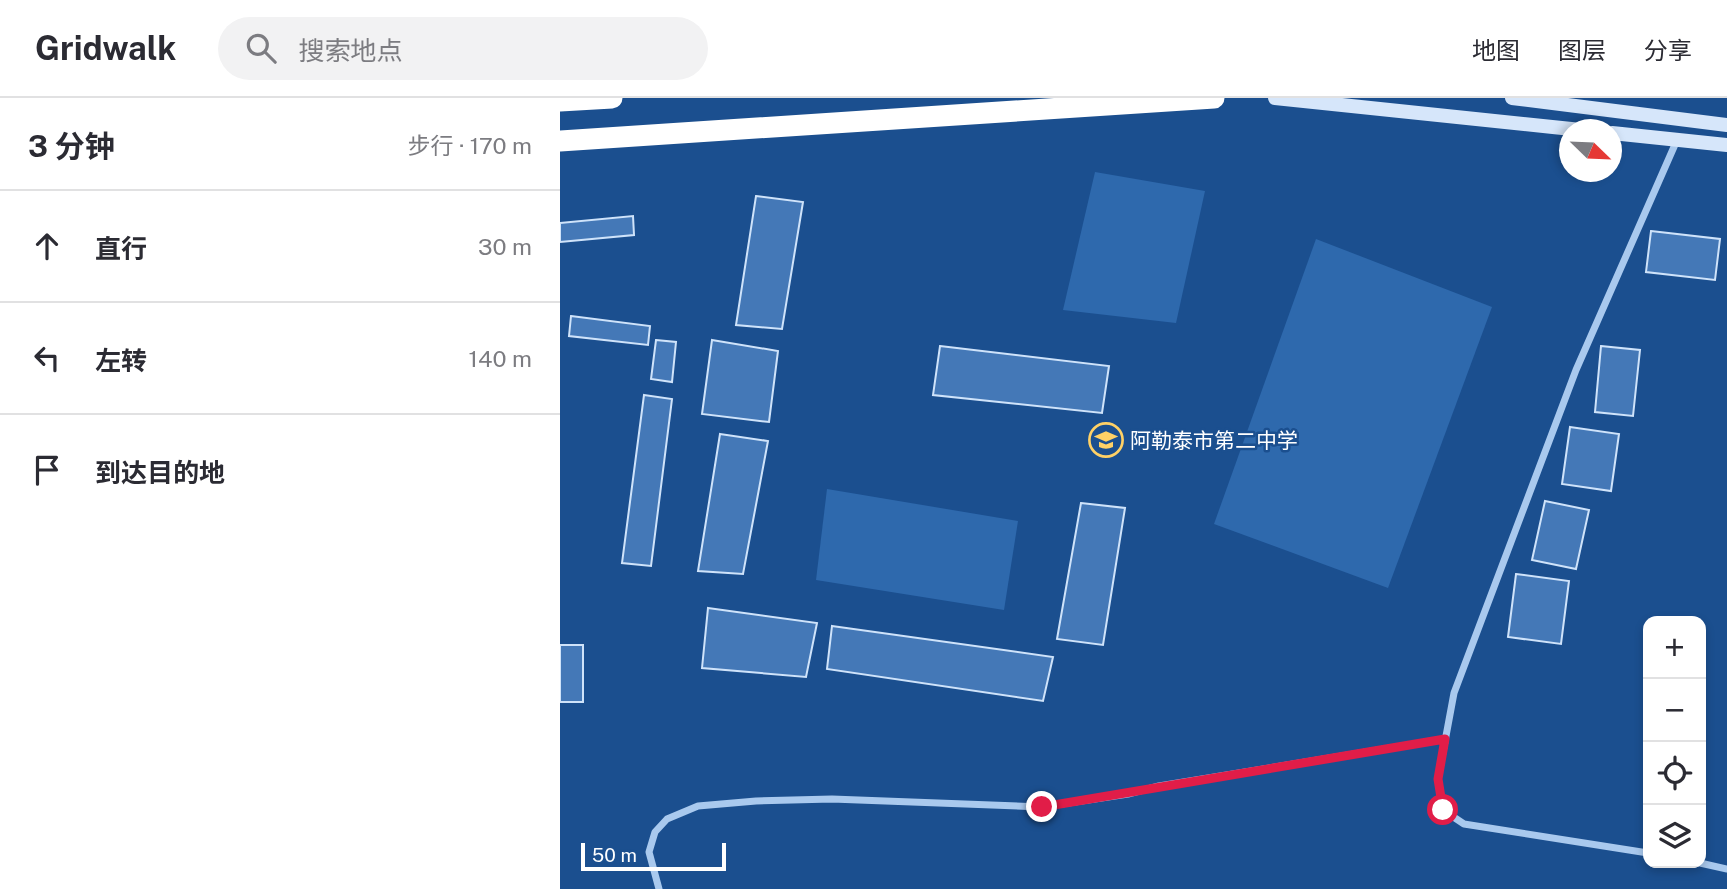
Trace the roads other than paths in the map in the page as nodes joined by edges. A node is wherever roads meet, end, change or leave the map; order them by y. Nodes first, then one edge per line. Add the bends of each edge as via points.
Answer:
1 (612, 98) edge
2 (1214, 98) edge
3 (1275, 98) edge
4 (1512, 98) edge
5 (560, 101) edge
6 (1727, 125) edge
7 (1559, 128) edge
8 (1622, 134) edge
9 (1677, 139) junction
10 (560, 141) edge
11 (1727, 145) edge
12 (1445, 739) junction
13 (1643, 852) edge
14 (1706, 864) edge
15 (1727, 869) edge
16 (659, 889) edge

1 - 5 highway
2 - 10 highway
3 - 7 main road
4 - 6 main road
8 - 9 main road
9 - 11 main road
9 - 12 street via 1576,370 1454,693
12 - 13 street via 1438,779 1443,810 1464,824
12 - 16 street via 1042,807 832,799 698,806 667,819 655,832 649,852
14 - 15 street

